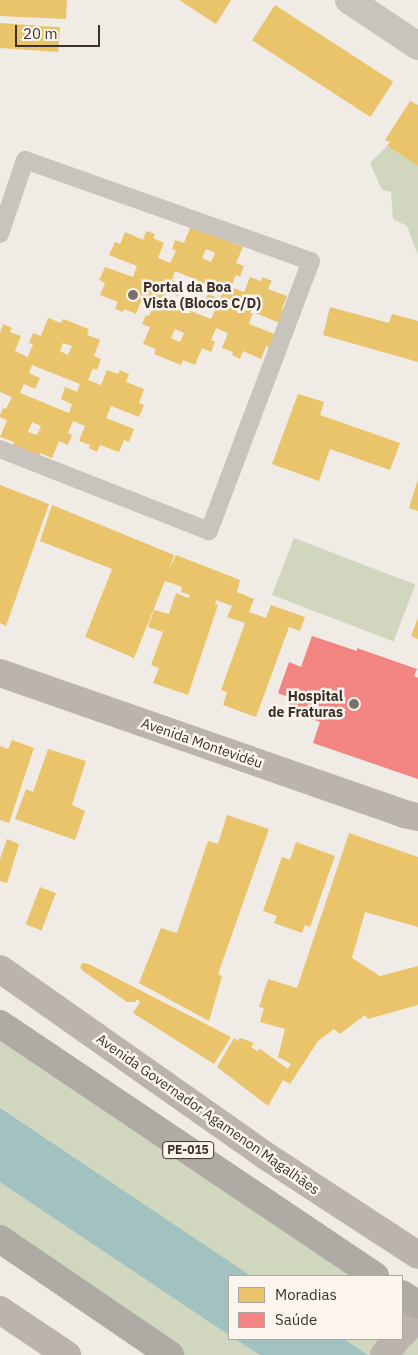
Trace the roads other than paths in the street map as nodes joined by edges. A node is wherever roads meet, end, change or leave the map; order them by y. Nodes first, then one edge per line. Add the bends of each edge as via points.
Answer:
1 (349, 0) edge
2 (418, 46) edge
3 (0, 234) edge
4 (0, 449) edge
5 (0, 673) edge
6 (413, 819) edge
7 (0, 969) edge
8 (0, 1006) edge
9 (0, 1024) edge
10 (28, 1043) junction
11 (0, 1239) edge
12 (418, 1255) edge
13 (374, 1275) edge
14 (403, 1295) edge
15 (418, 1305) edge
16 (0, 1310) edge
17 (418, 1316) edge
18 (403, 1333) edge
19 (67, 1355) edge
20 (170, 1355) edge

1 - 2 street
3 - 4 lane via 24,160 311,261 210,531
5 - 6 main road, Avenida Montevidéu
7 - 12 main road, Avenida Governador Agamenon Magalhães via 266,1156
8 - 10 highway
9 - 10 highway, PE-015
10 - 13 highway, PE-015
11 - 20 highway
14 - 15 highway
16 - 19 main road
17 - 18 main road

